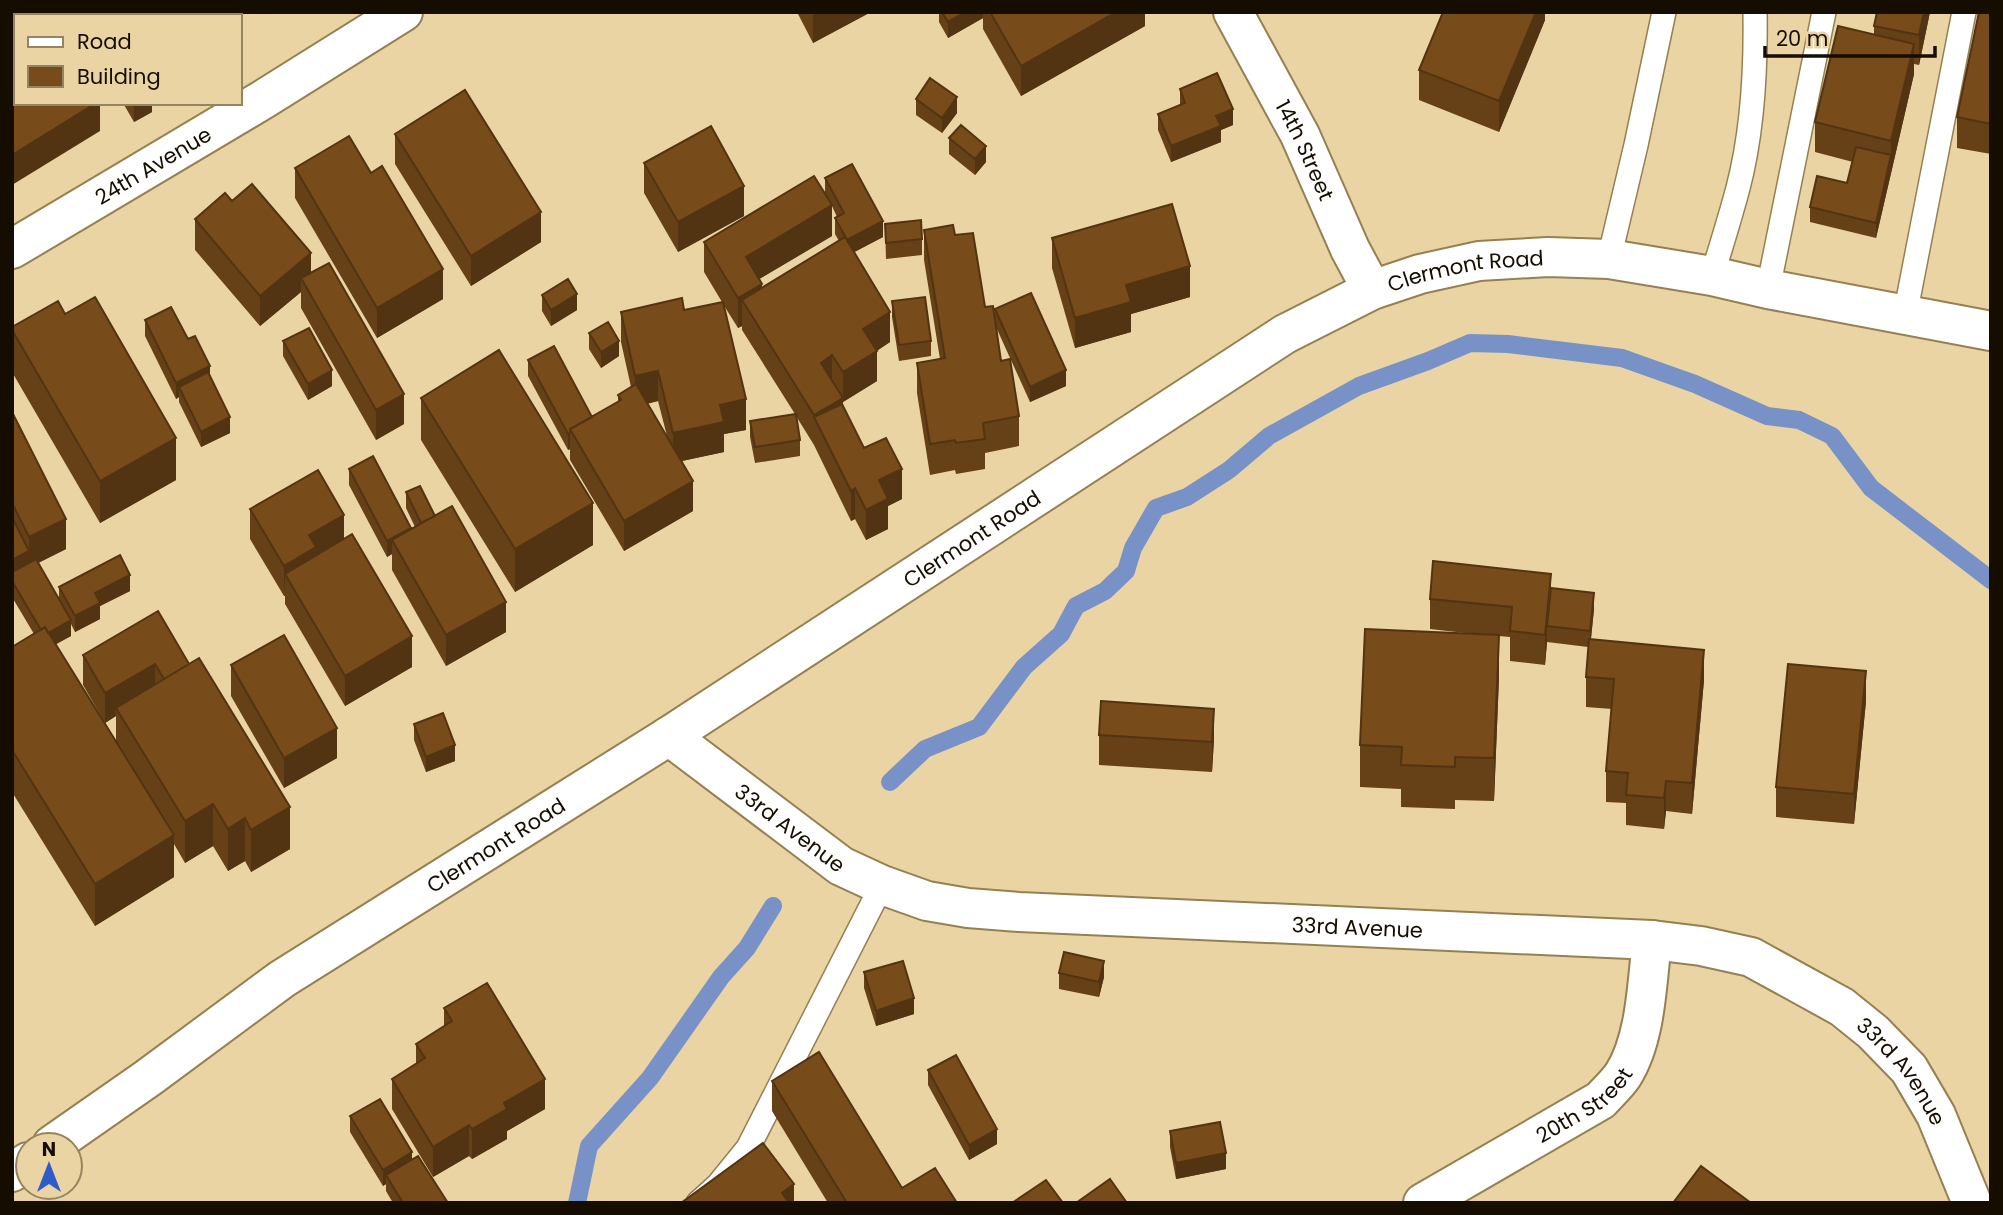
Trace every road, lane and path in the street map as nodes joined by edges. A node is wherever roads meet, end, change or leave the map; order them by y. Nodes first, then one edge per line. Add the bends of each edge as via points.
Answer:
1 (402, 12) edge
2 (1233, 12) edge
3 (1664, 12) edge
4 (1755, 12) edge
5 (1824, 12) edge
6 (1964, 12) edge
7 (12, 249) edge
8 (1609, 259) junction
9 (1712, 276) junction
10 (1768, 289) junction
11 (1372, 290) junction
12 (1905, 315) junction
13 (1991, 331) edge
14 (669, 736) junction
15 (882, 885) junction
16 (1652, 940) junction
17 (72, 1131) edge
18 (698, 1203) edge
19 (1423, 1203) edge
20 (1972, 1203) edge

1 - 7 street, 24th Avenue
2 - 11 street, 14th Street via 1300,135
3 - 8 lane
4 - 9 lane via 1752,111 1739,186
5 - 10 lane
6 - 12 lane
8 - 9 street, Clermont Road
8 - 11 street, Clermont Road via 1479,261
9 - 10 street, Clermont Road
10 - 12 street, Clermont Road
11 - 14 street, Clermont Road via 1285,334
12 - 13 street, Clermont Road
14 - 15 street, 33rd Avenue via 841,866
14 - 17 street, Clermont Road via 282,979
15 - 16 street, 33rd Avenue via 927,901 1020,912
15 - 18 lane via 748,1148
16 - 19 street, 20th Street via 1636,1048 1623,1076 1601,1100
16 - 20 street, 33rd Avenue via 1751,957 1842,1007 1873,1032 1909,1069 1936,1115

